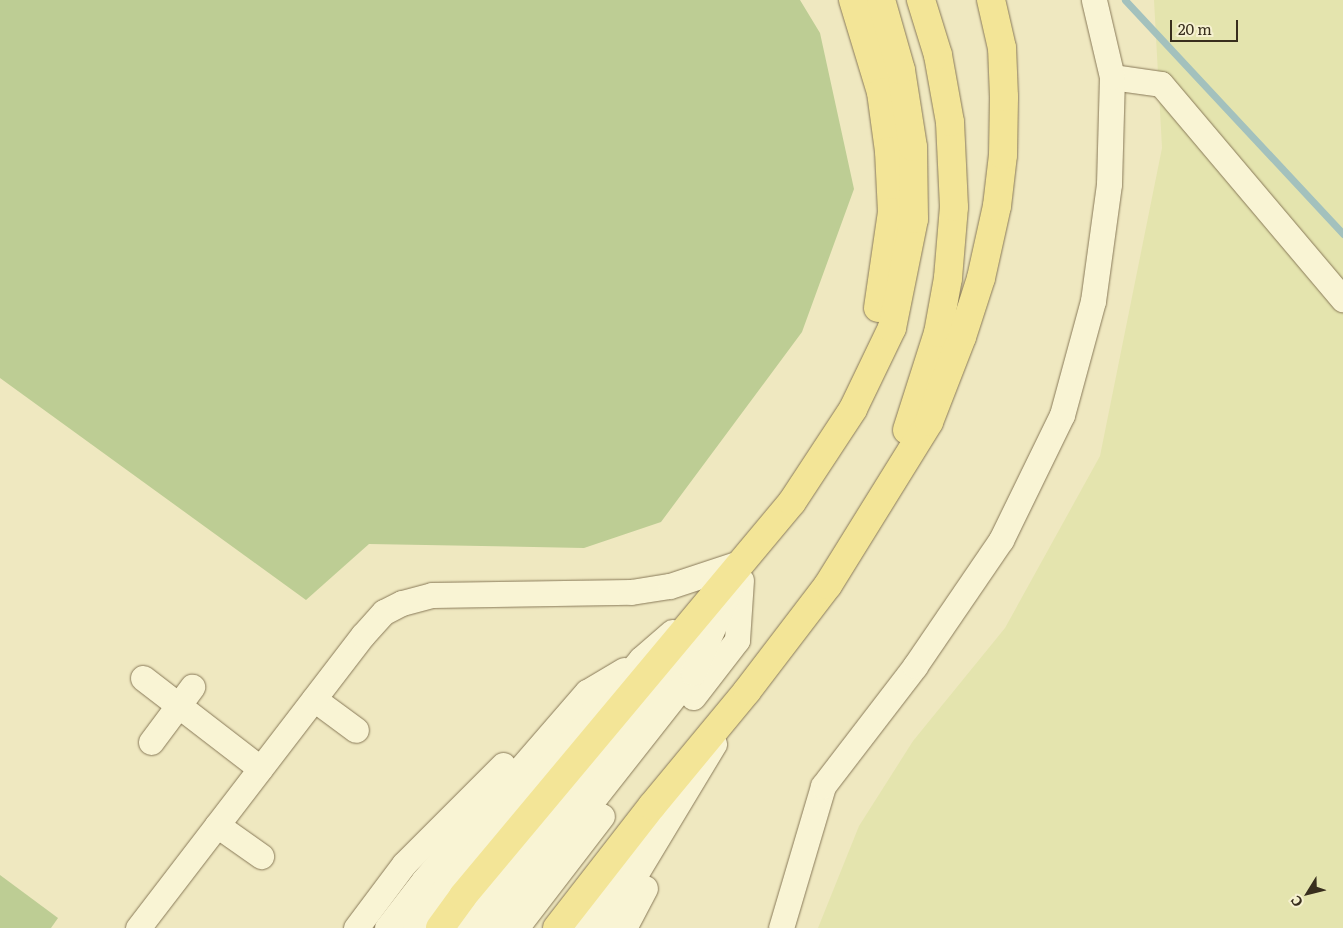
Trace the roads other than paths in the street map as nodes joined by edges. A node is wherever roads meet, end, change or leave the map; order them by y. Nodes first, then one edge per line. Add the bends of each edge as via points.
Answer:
1 (853, 0) edge
2 (881, 0) edge
3 (921, 0) edge
4 (991, 0) edge
5 (1094, 0) edge
6 (1112, 77) junction
7 (1343, 299) edge
8 (853, 409) junction
9 (886, 493) junction
10 (742, 562) junction
11 (712, 598) junction
12 (641, 659) junction
13 (143, 678) dead end
14 (747, 691) junction
15 (587, 692) junction
16 (185, 696) junction
17 (314, 699) junction
18 (356, 730) dead end
19 (150, 742) dead end
20 (260, 768) junction
21 (217, 825) junction
22 (261, 856) dead end
23 (138, 928) edge
24 (356, 928) edge
25 (387, 928) edge
26 (415, 928) edge
27 (440, 928) edge
28 (466, 928) edge
29 (492, 928) edge
30 (516, 928) edge
31 (557, 928) edge
32 (579, 928) edge
33 (603, 928) edge
34 (624, 928) edge
35 (781, 928) edge

1 - 8 main road via 881,92 892,212 876,317
2 - 8 main road via 901,70 913,146 914,219 892,328
3 - 9 main road via 938,55 950,122 954,207 948,278 938,333
4 - 9 main road via 1002,48 1003,155 997,206 962,337 929,422
5 - 6 street
6 - 7 street via 1161,84
6 - 35 street via 1109,184 1093,301 1062,415 1001,540 915,666 823,786
8 - 10 main road via 792,502
9 - 14 main road via 828,585
10 - 11 main road
10 - 17 street via 670,586 631,592 432,595 402,603 384,612
10 - 29 street via 693,673
10 - 30 street via 737,640
11 - 12 street
11 - 27 main road via 463,896
11 - 28 street via 671,674
12 - 15 street
12 - 26 street
13 - 16 street
14 - 31 main road
14 - 32 street
14 - 33 street
14 - 34 street
15 - 24 street via 560,708 404,864
15 - 25 street via 424,880
16 - 19 street
16 - 20 street
17 - 18 street
17 - 20 street
20 - 21 street
21 - 22 street
21 - 23 street

